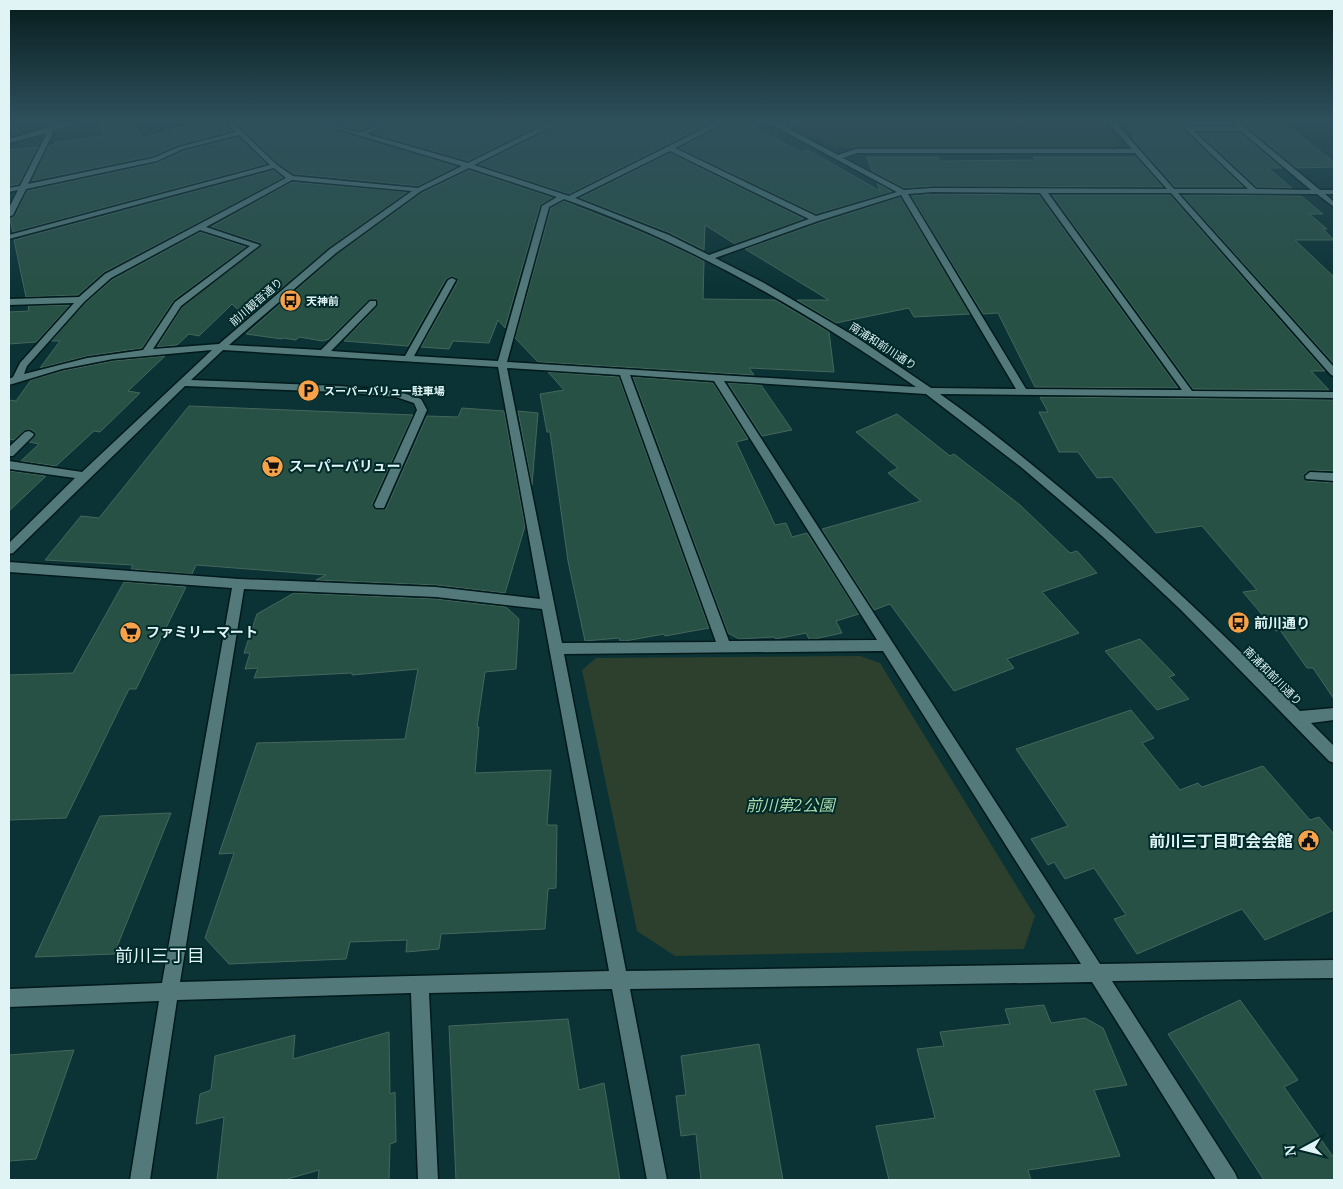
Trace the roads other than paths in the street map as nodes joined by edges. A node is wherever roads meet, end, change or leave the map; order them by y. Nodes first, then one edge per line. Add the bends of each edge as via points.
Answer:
1 (27, 177) edge
2 (74, 177) edge
3 (232, 177) edge
4 (443, 177) edge
5 (508, 177) edge
6 (610, 177) edge
7 (730, 177) edge
8 (876, 177) edge
9 (1158, 177) edge
10 (1240, 177) edge
11 (1300, 177) edge
12 (291, 178) joint
13 (21, 189) junction
14 (9, 190) edge
15 (419, 190) junction
16 (1042, 190) junction
17 (1170, 191) junction
18 (1254, 191) junction
19 (903, 192) junction
20 (1318, 192) junction
21 (1334, 192) edge
22 (567, 197) junction
23 (1334, 205) edge
24 (9, 215) edge
25 (814, 219) junction
26 (200, 227) junction
27 (9, 237) edge
28 (709, 258) junction
29 (452, 280) dead end
30 (81, 300) junction
31 (9, 302) edge
32 (373, 303) dead end
33 (221, 347) junction
34 (325, 352) junction
35 (145, 353) junction
36 (408, 358) junction
37 (502, 364) junction
38 (624, 372) junction
39 (1334, 373) edge
40 (717, 378) junction
41 (13, 380) edge
42 (182, 383) junction
43 (928, 391) junction
44 (1023, 392) junction
45 (1189, 393) junction
46 (1334, 396) edge
47 (29, 434) dead end
48 (9, 453) edge
49 (9, 465) edge
50 (84, 476) junction
51 (1310, 476) dead end
52 (1334, 477) edge
53 (380, 505) dead end
54 (9, 550) edge
55 (9, 567) edge
56 (239, 584) junction
57 (548, 605) junction
58 (887, 645) junction
59 (725, 648) junction
60 (556, 649) junction
61 (1334, 714) edge
62 (1297, 718) junction
63 (1334, 756) edge
64 (1334, 969) edge
65 (1095, 973) junction
66 (620, 981) junction
67 (420, 985) junction
68 (170, 990) junction
69 (9, 998) edge
70 (140, 1180) edge
71 (428, 1180) edge
72 (657, 1180) edge
73 (1228, 1180) edge

1 - 13 street
2 - 13 street
3 - 27 street
4 - 15 street, 前川観音通り
5 - 22 street, 南浦和前川通り
6 - 22 street
7 - 25 street
8 - 19 street
9 - 17 street
10 - 18 street
11 - 20 street
12 - 15 street
12 - 26 street
13 - 14 street
13 - 24 street
15 - 33 street, 前川観音通り via 333,251
16 - 17 street
16 - 19 street
16 - 45 street
17 - 18 street
17 - 39 street
18 - 20 street
19 - 25 street
19 - 44 street
20 - 21 street
20 - 23 street
22 - 28 street, 南浦和前川通り
22 - 37 street via 546,206
25 - 28 street
26 - 30 street via 108,276
26 - 35 street via 256,245 178,304
28 - 43 street, 南浦和前川通り via 779,296
29 - 36 street
30 - 31 street
30 - 41 street
32 - 34 street
33 - 34 street
33 - 35 street
33 - 42 street, 前川観音通り
34 - 36 street
35 - 41 street via 64,366
36 - 37 street
37 - 38 street
37 - 57 street
38 - 40 street
38 - 59 street
40 - 43 street
40 - 58 street
42 - 50 street, 前川観音通り
42 - 53 street via 397,394 418,400 422,410
43 - 44 street
43 - 62 street, 南浦和前川通り via 996,439 1066,497 1164,587
44 - 45 street
45 - 46 street
47 - 48 street
49 - 50 street
50 - 54 street, 前川観音通り
51 - 52 street
55 - 56 street
56 - 57 street via 436,592
56 - 68 street
57 - 60 street
58 - 59 street
58 - 65 street
59 - 60 street
60 - 66 street
61 - 62 street
62 - 63 street, 南浦和前川通り
64 - 65 street
65 - 66 street
65 - 73 street
66 - 67 street
66 - 72 street
67 - 68 street
67 - 71 street
68 - 69 street
68 - 70 street

